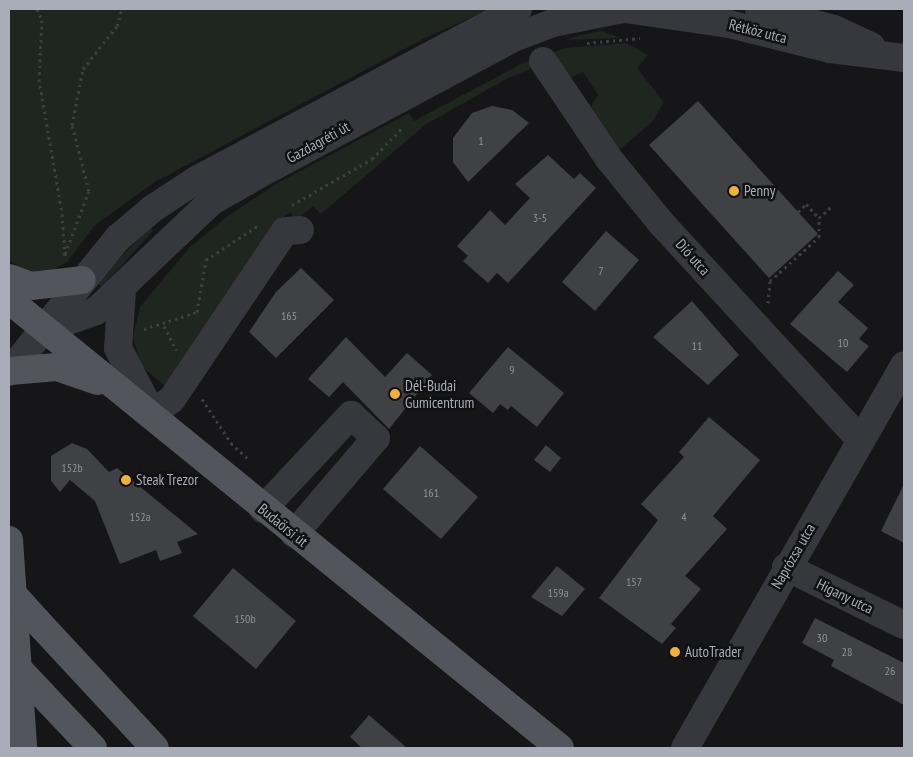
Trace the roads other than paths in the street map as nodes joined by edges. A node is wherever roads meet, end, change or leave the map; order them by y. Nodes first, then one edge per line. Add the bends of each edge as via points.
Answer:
1 (518, 9) edge
2 (624, 9) edge
3 (759, 9) edge
4 (655, 17) edge
5 (898, 56) edge
6 (543, 61) dead end
7 (291, 220) road end
8 (74, 273) junction
9 (9, 278) edge
10 (122, 290) junction
11 (9, 300) edge
12 (46, 329) junction
13 (904, 365) edge
14 (9, 371) edge
15 (125, 391) junction
16 (152, 414) junction
17 (860, 439) junction
18 (271, 500) junction
19 (294, 534) junction
20 (9, 540) edge
21 (786, 567) junction
22 (9, 590) edge
23 (904, 625) edge
24 (9, 659) edge
25 (23, 748) edge
26 (93, 748) edge
27 (155, 748) edge
28 (560, 748) edge
29 (685, 748) edge

1 - 8 street, Gazdagréti út via 196,180 133,223
2 - 4 street, Rétköz utca
2 - 10 street, Gazdagréti út via 553,23 511,39 256,176 211,202 167,240
3 - 5 street, Rétköz utca via 834,29
4 - 5 street, Rétköz utca via 724,23 830,49
6 - 17 street, Dió utca via 609,160 662,224
7 - 16 street via 172,399
8 - 9 main road via 31,286
8 - 12 street, Gazdagréti út
10 - 12 street, Gazdagréti út via 81,319
10 - 16 street via 118,348
11 - 12 main road, Budaörsi út
12 - 14 street, Gazdagréti út
12 - 15 main road, Budaörsi út
13 - 17 street, Naprózsa utca
14 - 15 main road via 57,366
15 - 16 main road, Budaörsi út
16 - 18 main road, Budaörsi út
17 - 21 street, Naprózsa utca
18 - 19 main road, Budaörsi út
18 - 19 street via 351,415 376,438
19 - 28 main road, Budaörsi út
20 - 25 main road
21 - 23 street, Higany utca
21 - 29 street, Naprózsa utca
22 - 27 main road, bridge
24 - 26 main road, bridge

